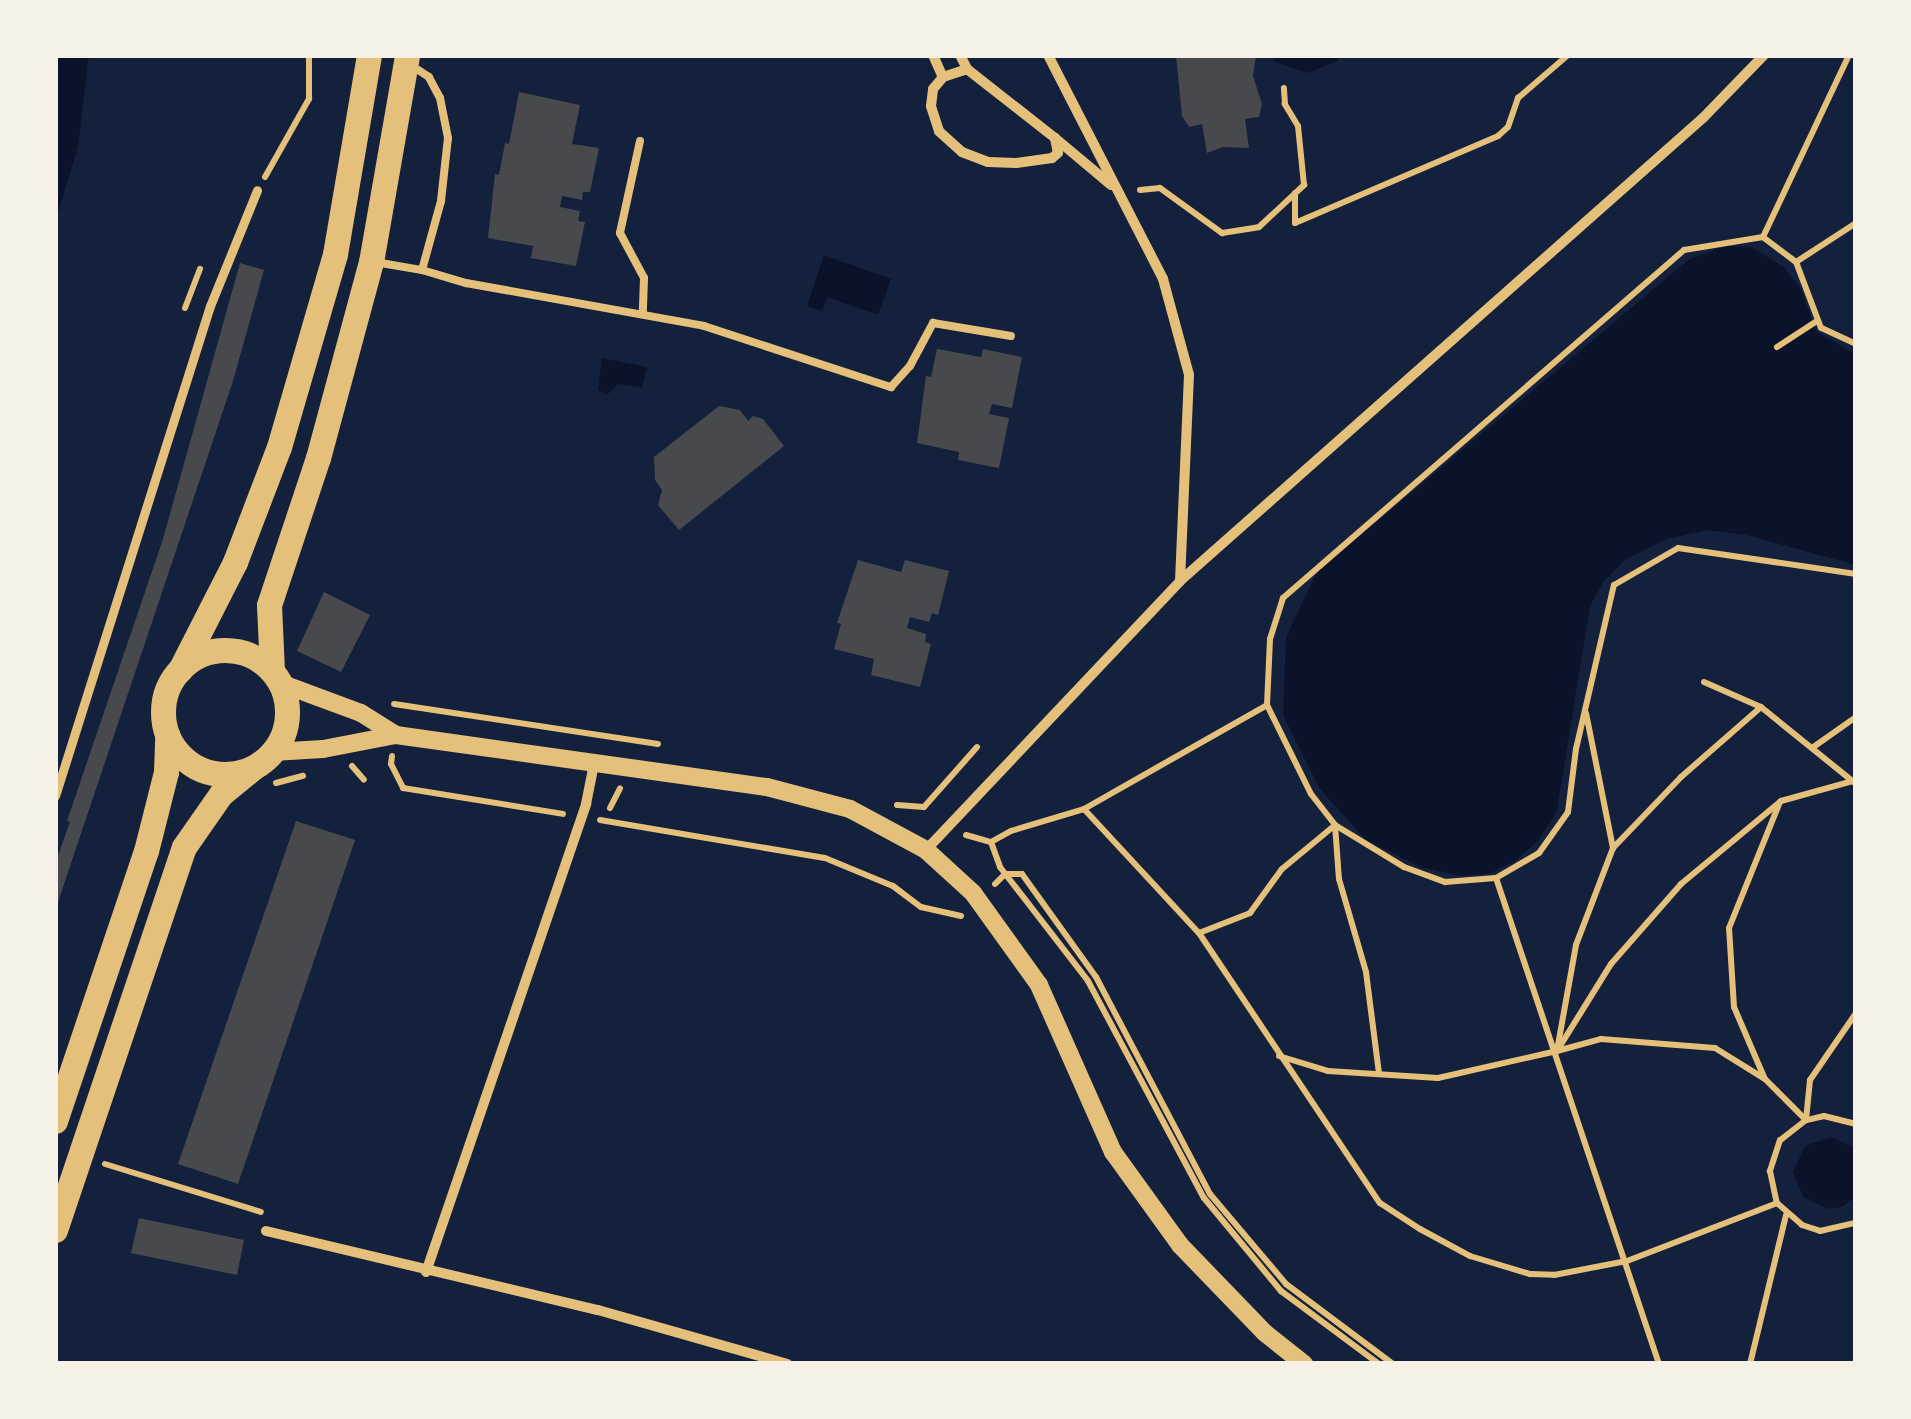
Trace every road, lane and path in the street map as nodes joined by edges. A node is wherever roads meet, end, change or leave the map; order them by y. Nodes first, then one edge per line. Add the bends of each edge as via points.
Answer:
1 (309, 55) edge
2 (369, 55) edge
3 (934, 55) edge
4 (960, 55) edge
5 (1048, 55) edge
6 (1568, 55) edge
7 (1764, 55) edge
8 (1849, 55) edge
9 (407, 59) edge
10 (967, 69) junction
11 (942, 77) junction
12 (1284, 88) dead end
13 (1055, 138) junction
14 (640, 141) dead end
15 (257, 190) joint
16 (1119, 192) junction
17 (1295, 193) junction
18 (1856, 223) edge
19 (1763, 237) junction
20 (370, 262) junction
21 (1796, 262) junction
22 (422, 270) junction
23 (644, 314) junction
24 (1817, 321) junction
25 (1012, 336) dead end
26 (1856, 344) edge
27 (1778, 347) dead end
28 (1856, 574) edge
29 (1180, 581) junction
30 (180, 670) junction
31 (276, 677) junction
32 (1704, 682) dead end
33 (1267, 705) junction
34 (1761, 707) junction
35 (1585, 708) junction
36 (1856, 717) edge
37 (168, 735) junction
38 (396, 736) junction
39 (1812, 748) junction
40 (263, 760) junction
41 (594, 764) junction
42 (339, 766) dead end
43 (311, 774) dead end
44 (364, 780) dead end
45 (1855, 782) edge
46 (260, 793) dead end
47 (55, 796) edge
48 (1781, 801) junction
49 (924, 807) dead end
50 (1084, 809) junction
51 (582, 817) junction
52 (952, 822) junction
53 (1336, 825) junction
54 (991, 842) junction
55 (1613, 848) junction
56 (926, 850) junction
57 (1005, 874) junction
58 (1496, 878) junction
59 (979, 901) junction
60 (1199, 933) junction
61 (1856, 1014) edge
62 (1556, 1052) junction
63 (1278, 1056) junction
64 (1379, 1074) junction
65 (1765, 1079) junction
66 (1806, 1120) junction
67 (55, 1121) edge
68 (1856, 1124) edge
69 (104, 1163) dead end
70 (1778, 1203) junction
71 (256, 1210) dead end
72 (1786, 1214) junction
73 (1856, 1222) edge
74 (55, 1230) edge
75 (266, 1231) dead end
76 (1627, 1261) junction
77 (426, 1272) junction
78 (787, 1364) edge
79 (1304, 1364) edge
80 (1379, 1364) edge
81 (1393, 1364) edge
82 (1660, 1364) edge
83 (1750, 1364) edge

1 - 15 path via 309,99
2 - 30 main road via 335,254 279,446 235,562
3 - 11 street
4 - 10 street
5 - 16 street
6 - 17 path via 1518,98 1498,136 1295,223
7 - 29 street via 1703,118
8 - 19 path
9 - 20 main road
9 - 22 lane via 440,98 448,138
10 - 11 street
10 - 13 street
11 - 13 street via 931,106 939,131 962,152 988,162 1052,158 1058,153
12 - 17 path via 1304,170 1304,185
13 - 16 street
14 - 23 lane via 620,233 644,278
15 - 47 street via 210,306
16 - 17 path via 1160,188 1222,233 1260,228
16 - 29 street via 1164,279 1189,375
18 - 21 path
19 - 21 path
19 - 33 path via 1684,250 1318,564 1283,598 1270,639
20 - 22 lane
20 - 31 main road via 318,458 269,604
21 - 24 path
22 - 23 lane
23 - 25 lane via 704,326 891,387 933,323
24 - 26 path via 1824,331
24 - 27 path
28 - 35 path via 1678,548 1614,585
29 - 52 street
30 - 31 main road via 206,654 237,651
30 - 37 main road via 166,694
31 - 38 street via 361,712
31 - 40 main road via 287,718
32 - 34 path
33 - 50 path
33 - 53 path via 1311,794
34 - 39 path
34 - 55 path
35 - 55 path
35 - 58 path via 1568,812 1538,853
36 - 39 path
37 - 40 main road via 203,770 233,774
37 - 67 main road via 146,851
38 - 40 street
38 - 41 street
38 - 51 path via 391,764 403,788
39 - 45 path
40 - 74 main road via 222,794 184,847
41 - 51 street
41 - 56 street via 783,791 850,808
42 - 44 path via 348,762
43 - 46 path
45 - 48 path
48 - 62 path via 1681,884 1611,964
48 - 65 path via 1728,928 1734,1006
49 - 52 path
50 - 54 path
50 - 60 path
51 - 59 path via 824,858 949,916 962,916
51 - 77 street
52 - 54 path via 970,839
52 - 56 street
53 - 58 path via 1404,867 1445,882
53 - 60 path via 1282,869 1250,913
53 - 64 path via 1339,879 1366,972
54 - 57 path
55 - 62 path via 1576,944
56 - 59 street
57 - 59 path
57 - 80 path via 1088,981 1204,1198 1281,1291
57 - 81 path via 1022,874 1096,977 1210,1194 1286,1284
58 - 62 path
59 - 79 street via 1040,986 1113,1152 1180,1246
60 - 63 path
61 - 66 path via 1810,1080
62 - 64 path via 1438,1078
62 - 65 path via 1601,1039 1716,1048
62 - 76 path
63 - 64 path via 1328,1071
63 - 76 path via 1380,1204 1420,1228 1470,1256 1530,1274 1578,1273
65 - 66 path
66 - 68 path via 1824,1116
66 - 70 path via 1772,1155
69 - 71 path
70 - 72 path
70 - 76 path
72 - 73 path via 1820,1230
72 - 83 path
75 - 77 street
76 - 82 path
77 - 78 street via 598,1310

